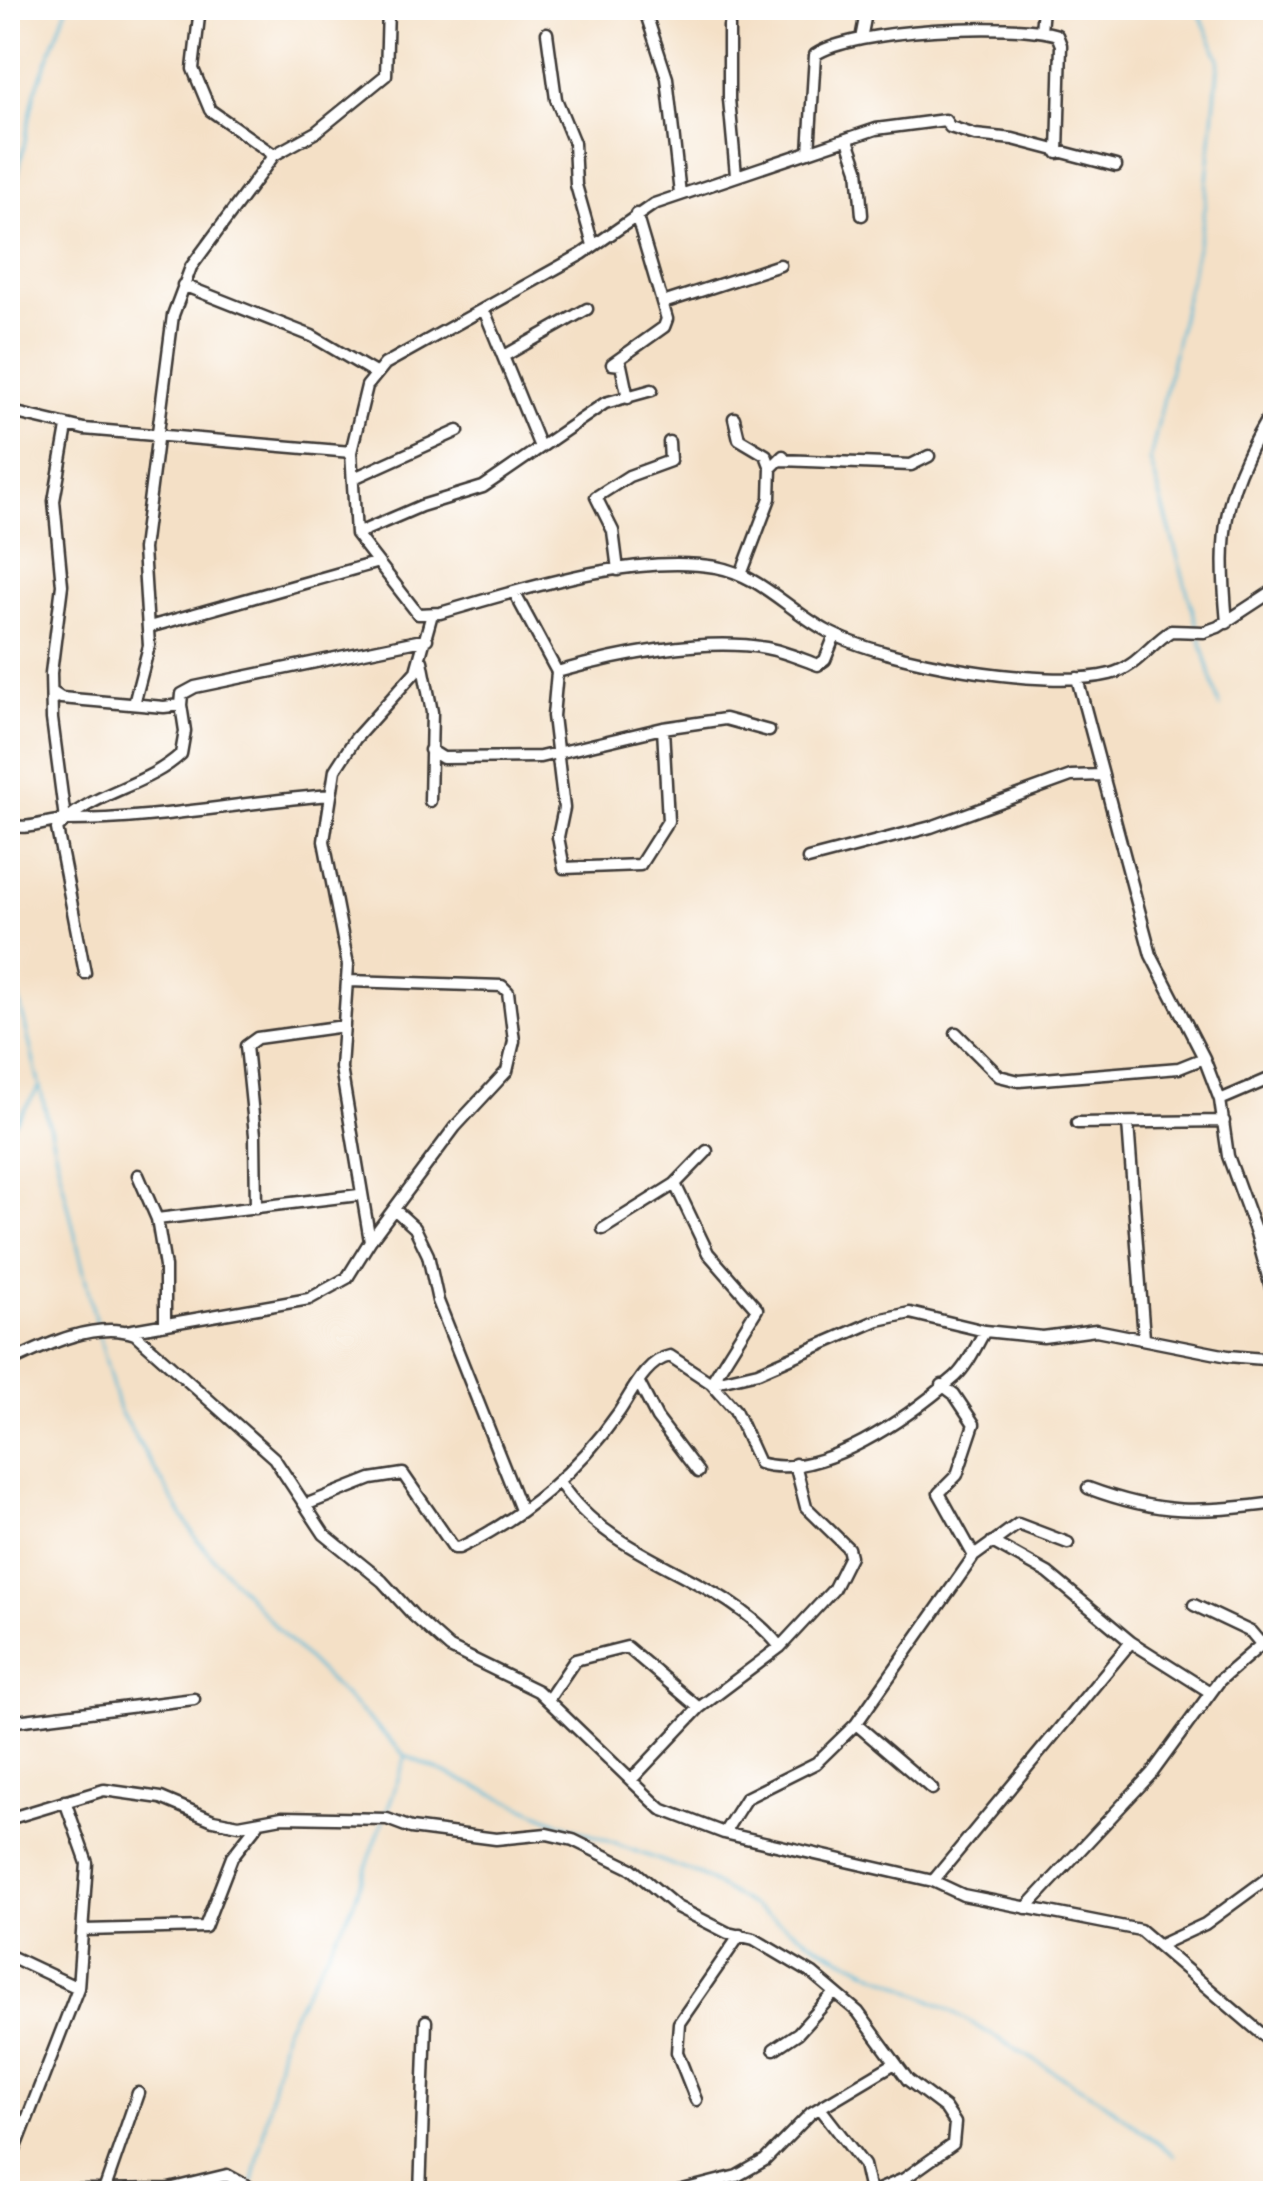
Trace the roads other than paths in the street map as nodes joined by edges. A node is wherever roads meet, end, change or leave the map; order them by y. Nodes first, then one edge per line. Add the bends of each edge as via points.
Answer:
1 (200, 8) edge
2 (388, 8) edge
3 (644, 8) edge
4 (867, 8) edge
5 (1043, 8) edge
6 (729, 26) dead end
7 (1041, 31) junction
8 (546, 33) dead end
9 (862, 39) junction
10 (848, 140) junction
11 (809, 152) junction
12 (1058, 153) junction
13 (274, 155) junction
14 (1116, 166) dead end
15 (736, 176) junction
16 (680, 194) junction
17 (636, 214) junction
18 (862, 215) dead end
19 (594, 245) junction
20 (780, 264) dead end
21 (183, 285) junction
22 (663, 303) junction
23 (587, 309) dead end
24 (484, 310) junction
25 (506, 355) junction
26 (376, 373) junction
27 (652, 390) dead end
28 (628, 398) junction
29 (1276, 404) edge
30 (8, 411) edge
31 (734, 418) dead end
32 (67, 426) junction
33 (458, 431) dead end
34 (156, 435) junction
35 (669, 442) dead end
36 (540, 447) junction
37 (351, 452) junction
38 (929, 456) dead end
39 (771, 468) junction
40 (354, 478) junction
41 (356, 534) junction
42 (375, 562) junction
43 (618, 570) junction
44 (742, 572) junction
45 (1276, 589) edge
46 (514, 592) junction
47 (432, 614) junction
48 (1226, 623) junction
49 (149, 627) junction
50 (835, 635) junction
51 (427, 640) junction
52 (422, 660) junction
53 (557, 672) junction
54 (1077, 678) junction
55 (52, 692) junction
56 (134, 704) junction
57 (181, 705) junction
58 (663, 728) junction
59 (768, 731) dead end
60 (430, 750) junction
61 (555, 754) junction
62 (1102, 775) junction
63 (330, 795) junction
64 (430, 801) dead end
65 (65, 819) junction
66 (8, 825) edge
67 (808, 859) dead end
68 (85, 973) dead end
69 (349, 981) junction
70 (344, 1026) junction
71 (956, 1033) dead end
72 (1204, 1058) junction
73 (1276, 1076) edge
74 (1220, 1100) junction
75 (1077, 1122) dead end
76 (1224, 1122) junction
77 (1128, 1123) junction
78 (707, 1151) dead end
79 (138, 1176) dead end
80 (675, 1184) junction
81 (359, 1195) junction
82 (256, 1208) junction
83 (394, 1209) junction
84 (157, 1219) junction
85 (1276, 1224) edge
86 (603, 1230) dead end
87 (1256, 1232) junction
88 (370, 1241) junction
89 (1273, 1290) edge
90 (1276, 1306) edge
91 (164, 1323) junction
92 (126, 1331) junction
93 (985, 1331) junction
94 (1144, 1338) junction
95 (1276, 1360) edge
96 (8, 1363) edge
97 (638, 1383) junction
98 (711, 1384) junction
99 (942, 1386) junction
100 (794, 1464) junction
101 (698, 1472) dead end
102 (560, 1483) junction
103 (1088, 1488) dead end
104 (1276, 1503) edge
105 (305, 1504) junction
106 (522, 1510) junction
107 (992, 1542) junction
108 (1068, 1543) dead end
109 (974, 1556) junction
110 (1194, 1605) dead end
111 (1276, 1632) edge
112 (1131, 1642) junction
113 (1262, 1645) junction
114 (780, 1647) junction
115 (1210, 1692) junction
116 (194, 1699) dead end
117 (548, 1700) junction
118 (699, 1708) junction
119 (8, 1722) edge
120 (856, 1724) junction
121 (632, 1779) junction
122 (932, 1789) dead end
123 (66, 1801) junction
124 (8, 1819) edge
125 (258, 1824) junction
126 (724, 1833) junction
127 (1276, 1872) edge
128 (933, 1880) junction
129 (1026, 1908) junction
130 (84, 1930) junction
131 (740, 1935) junction
132 (1162, 1944) junction
133 (8, 1955) edge
134 (78, 1988) junction
135 (834, 1994) junction
136 (426, 2021) dead end
137 (1276, 2046) edge
138 (774, 2049) dead end
139 (896, 2063) junction
140 (138, 2093) dead end
141 (696, 2100) dead end
142 (820, 2108) junction
143 (8, 2168) edge
144 (8, 2190) edge
145 (104, 2191) junction
146 (124, 2193) edge
147 (869, 2193) edge
148 (262, 2194) edge
149 (420, 2194) edge
150 (668, 2194) edge

1 - 13 street via 194,74 210,110
2 - 13 street via 386,75 316,132
3 - 16 street via 668,78
4 - 9 street
5 - 7 street
6 - 15 street
7 - 9 street via 925,30
7 - 12 street via 1057,36 1061,45
8 - 19 street
9 - 11 street via 815,55
10 - 11 street
10 - 12 street via 932,118
10 - 18 street
11 - 15 street
12 - 14 street
13 - 21 street
15 - 16 street
16 - 17 street
17 - 19 street
17 - 22 street
19 - 24 street
20 - 22 street
21 - 26 street via 345,351
21 - 34 street
22 - 28 street via 664,327 612,364 621,366
23 - 25 street
24 - 25 street
24 - 26 street
25 - 36 street
26 - 37 street
27 - 28 street
28 - 36 street via 605,403
29 - 48 street via 1229,496 1222,524
30 - 32 street
31 - 39 street via 739,439 766,454
32 - 34 street
32 - 55 street via 54,500 62,584
33 - 40 street
34 - 37 street
34 - 49 street via 143,549
35 - 43 street via 670,460 596,497 613,531
36 - 41 street via 482,487
37 - 40 street
38 - 39 street via 911,465 784,456
39 - 44 street via 770,498
40 - 41 street
41 - 42 street
42 - 47 street via 418,614
42 - 49 street
43 - 44 street via 696,564
43 - 46 street
44 - 50 street
45 - 48 street
46 - 47 street
46 - 53 street
47 - 51 street
48 - 54 street via 1171,631 1128,668
49 - 56 street
50 - 53 street via 818,665 744,647 620,654
50 - 54 street via 948,667
51 - 52 street
51 - 57 street via 195,688 182,694
52 - 60 street via 432,712
52 - 63 street via 342,756
53 - 61 street
54 - 62 street
55 - 56 street
55 - 65 street
56 - 57 street
57 - 65 street via 181,754
58 - 59 street via 725,719
58 - 61 street
58 - 61 street via 668,821 637,867 562,865 564,808
60 - 61 street via 442,758
60 - 64 street
62 - 67 street via 1071,776 931,827
62 - 72 street via 1151,955
63 - 65 street via 213,811
63 - 69 street via 326,857
65 - 66 street
65 - 68 street via 56,829
69 - 70 street
69 - 83 street via 502,986 508,992 514,1041 507,1071
70 - 81 street via 341,1068
70 - 82 street via 258,1038 246,1046
71 - 72 street via 999,1076 1019,1080 1179,1068
72 - 74 street
73 - 74 street
74 - 76 street
75 - 77 street
76 - 77 street
76 - 87 street via 1228,1156
77 - 94 street
78 - 80 street
79 - 84 street
80 - 86 street
80 - 98 street via 708,1254 756,1308
81 - 82 street
81 - 88 street
82 - 84 street
83 - 88 street
83 - 106 street via 415,1228 428,1255 438,1301
84 - 91 street via 166,1267
85 - 87 street
87 - 89 street
88 - 91 street via 347,1278 310,1299
89 - 90 street
91 - 92 street
92 - 96 street via 62,1340
92 - 105 street via 224,1409 274,1458
93 - 94 street via 1043,1337 1096,1330
93 - 98 street via 898,1314 758,1372
93 - 99 street
94 - 95 street
97 - 98 street via 652,1364 670,1356
97 - 101 street
97 - 102 street
98 - 100 street via 749,1434 759,1463
99 - 100 street via 882,1435
99 - 109 street via 974,1424 957,1475 939,1493
100 - 114 street via 806,1507 850,1556 832,1590
102 - 106 street
102 - 114 street via 612,1538 697,1579 759,1621
103 - 104 street via 1166,1511
105 - 106 street via 404,1474 454,1548
105 - 117 street via 335,1545 450,1648
107 - 108 street via 1018,1524
107 - 109 street
107 - 112 street via 1048,1573
109 - 120 street
110 - 113 street via 1251,1632
111 - 113 street
112 - 115 street
112 - 128 street
113 - 115 street
114 - 118 street
115 - 129 street via 1152,1774
116 - 119 street
117 - 118 street via 575,1660 627,1647
117 - 121 street
118 - 121 street
120 - 122 street
120 - 126 street via 816,1763 746,1798
121 - 126 street via 661,1809
123 - 124 street
123 - 125 street via 104,1790 162,1798 223,1822
123 - 130 street via 86,1863
125 - 130 street via 232,1857 205,1927
125 - 131 street via 282,1817 387,1819 496,1839 558,1835 632,1869 677,1907
126 - 128 street
127 - 132 street via 1205,1924
128 - 129 street via 963,1896
129 - 132 street via 1140,1930
130 - 134 street
131 - 135 street via 794,1962
131 - 141 street via 679,2023 678,2052
132 - 137 street
133 - 134 street
134 - 143 street
135 - 138 street
135 - 139 street via 872,2026
136 - 149 street
139 - 142 street
139 - 147 street via 945,2108 956,2123 956,2140 904,2179
140 - 145 street
142 - 147 street via 864,2165
142 - 150 street via 765,2160 737,2176
144 - 145 street
145 - 146 street
146 - 148 street via 228,2175

